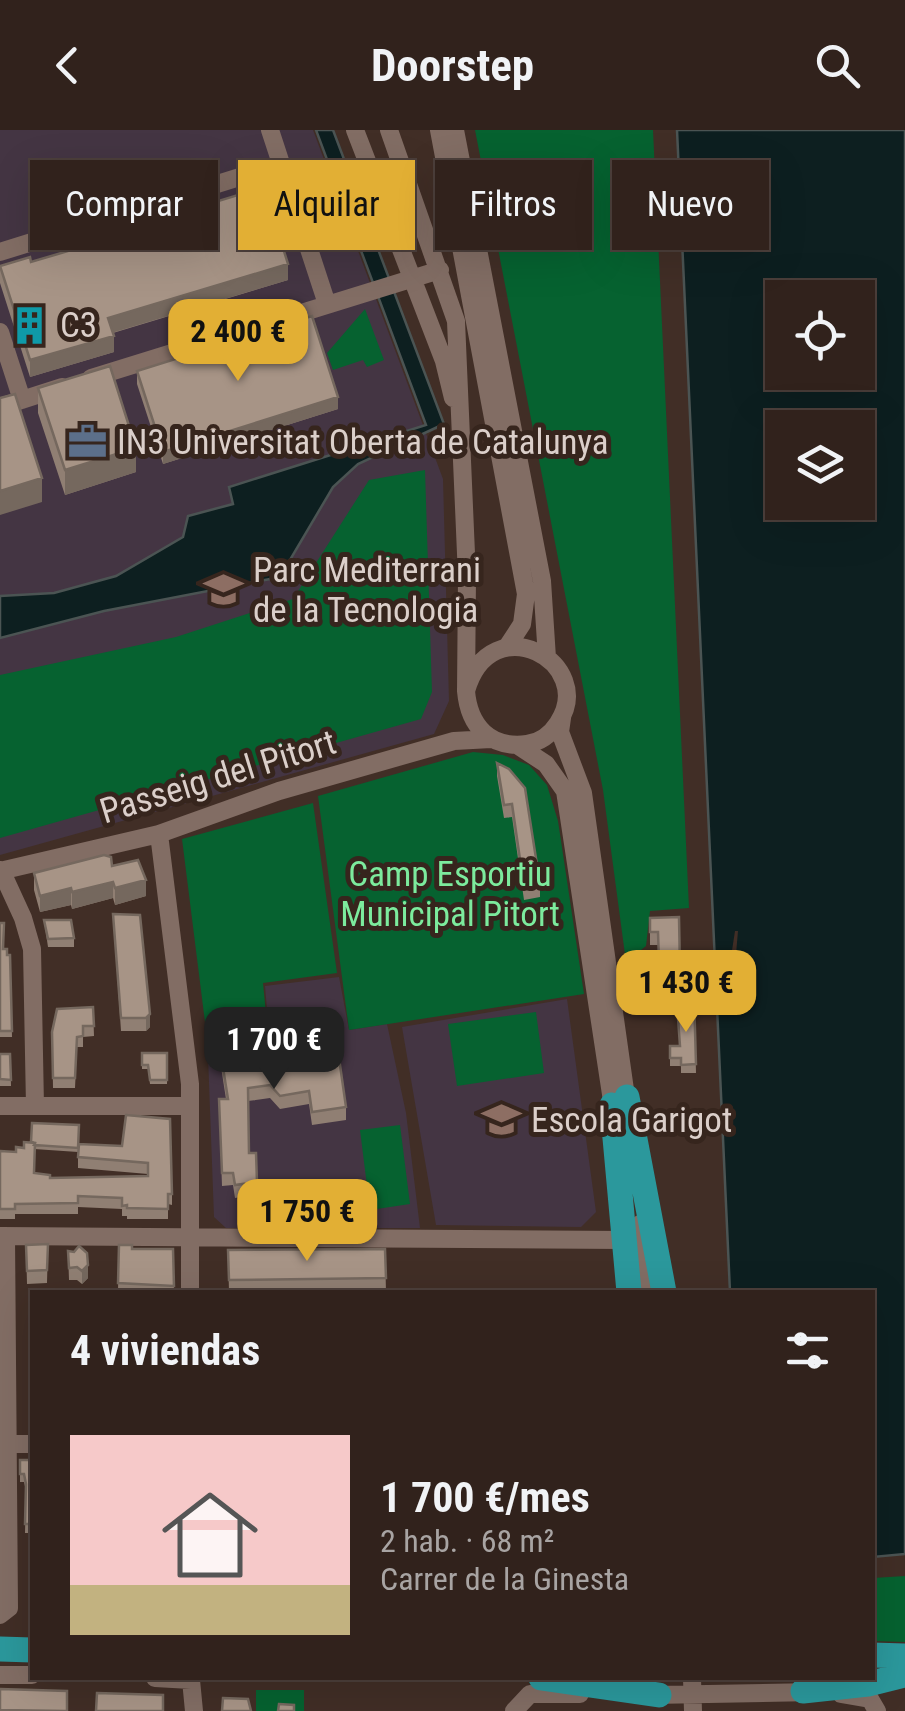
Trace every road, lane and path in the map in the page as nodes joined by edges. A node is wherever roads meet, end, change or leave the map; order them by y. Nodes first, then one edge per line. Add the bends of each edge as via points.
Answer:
1 (270, 130) edge
2 (355, 130) edge
3 (390, 130) edge
4 (439, 130) edge
5 (455, 130) edge
6 (280, 160) edge
7 (238, 177) edge
8 (309, 250) edge
9 (0, 252) edge
10 (440, 270) junction
11 (406, 280) junction
12 (326, 304) junction
13 (0, 332) edge
14 (22, 400) junction
15 (0, 407) edge
16 (459, 428) junction
17 (468, 626) junction
18 (500, 650) junction
19 (547, 658) junction
20 (466, 691) junction
21 (470, 714) junction
22 (562, 717) junction
23 (491, 739) junction
24 (454, 741) junction
25 (517, 745) junction
26 (159, 834) junction
27 (1, 871) edge
28 (619, 1101) junction
29 (0, 1106) edge
30 (35, 1106) junction
31 (190, 1106) junction
32 (3, 1236) edge
33 (189, 1236) junction
34 (624, 1240) junction
35 (190, 1290) edge
36 (629, 1290) edge
37 (643, 1290) edge
38 (664, 1290) edge
39 (3, 1444) edge
40 (30, 1444) edge
41 (2, 1620) edge
42 (30, 1632) edge
43 (0, 1649) edge
44 (30, 1650) edge
45 (875, 1655) edge
46 (905, 1656) edge
47 (875, 1673) edge
48 (0, 1675) edge
49 (30, 1675) edge
50 (905, 1675) edge
51 (191, 1680) edge
52 (554, 1680) edge
53 (692, 1680) edge
54 (803, 1691) junction
55 (659, 1696) junction
56 (194, 1711) edge
57 (514, 1711) edge
58 (693, 1711) edge
59 (878, 1711) edge

1 - 6 street
2 - 11 street
3 - 10 street
4 - 18 street via 526,594 522,624
5 - 19 street via 542,581
7 - 9 street
8 - 12 street
10 - 11 street
10 - 16 street via 456,321
11 - 12 street
11 - 16 street via 444,361
12 - 14 street
13 - 14 street
14 - 15 street
16 - 17 street
17 - 18 street via 478,647
17 - 20 street
18 - 19 street via 533,649
18 - 20 street via 478,664
19 - 22 street via 562,675
20 - 21 street
21 - 23 street
21 - 24 street
22 - 25 street via 544,738
22 - 28 street via 560,732 583,793
23 - 24 street, Passeig del Pitort
23 - 25 street
24 - 26 street, Passeig del Pitort via 279,790
25 - 28 street via 546,764 564,792
26 - 27 street, Passeig del Pitort
26 - 31 street
27 - 30 street via 32,949
28 - 34 highway
28 - 37 street
28 - 38 highway
29 - 30 street
30 - 31 street
31 - 33 street
32 - 33 street
32 - 39 street
33 - 34 street
33 - 35 street
34 - 36 highway
39 - 40 street
39 - 41 street
41 - 42 highway
43 - 44 highway
45 - 46 highway
47 - 50 highway
48 - 49 street
50 - 54 highway
51 - 56 street
52 - 55 highway
53 - 58 street
54 - 55 street
54 - 59 street via 870,1699
55 - 57 street via 530,1694

